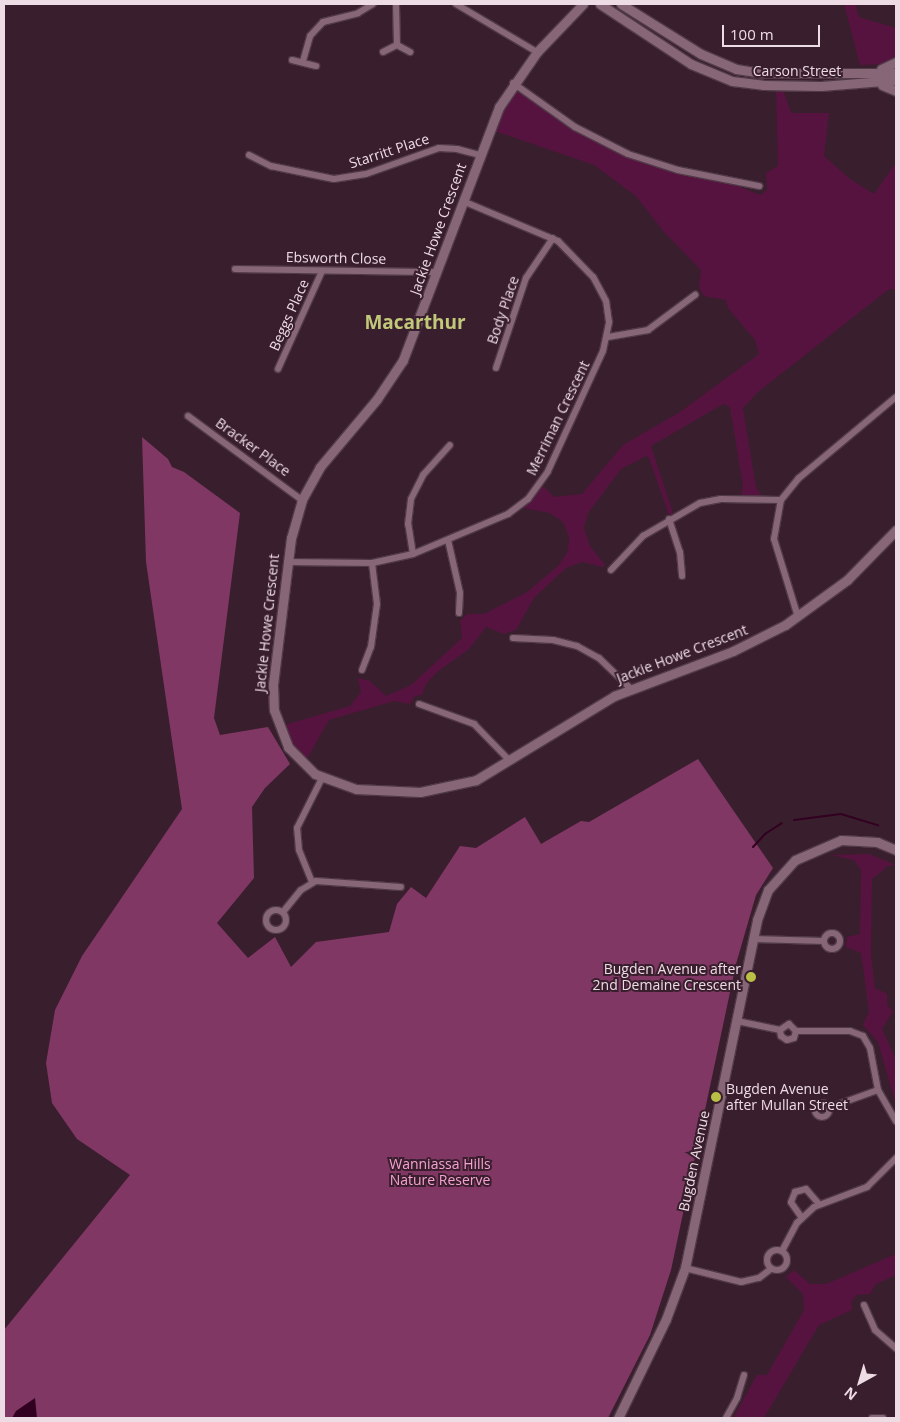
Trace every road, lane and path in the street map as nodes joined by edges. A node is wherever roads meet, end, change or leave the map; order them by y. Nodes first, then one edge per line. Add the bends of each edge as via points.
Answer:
1 (373, 4) edge
2 (396, 4) edge
3 (456, 4) edge
4 (583, 4) edge
5 (600, 4) edge
6 (621, 4) edge
7 (397, 45) junction
8 (383, 52) dead end
9 (410, 52) dead end
10 (538, 52) junction
11 (292, 60) dead end
12 (303, 62) junction
13 (896, 62) edge
14 (316, 66) dead end
15 (869, 71) junction
16 (896, 72) edge
17 (896, 80) edge
18 (513, 83) junction
19 (869, 84) junction
20 (896, 91) edge
21 (249, 155) dead end
22 (480, 155) junction
23 (759, 186) dead end
24 (463, 201) junction
25 (553, 238) junction
26 (235, 269) dead end
27 (322, 270) junction
28 (437, 272) junction
29 (696, 295) dead end
30 (608, 336) junction
31 (496, 368) dead end
32 (278, 369) dead end
33 (896, 397) edge
34 (188, 416) dead end
35 (450, 445) dead end
36 (302, 500) junction
37 (781, 500) junction
38 (669, 519) junction
39 (896, 530) edge
40 (448, 540) junction
41 (413, 554) junction
42 (287, 562) junction
43 (372, 563) junction
44 (612, 570) dead end
45 (682, 576) dead end
46 (459, 613) dead end
47 (798, 617) junction
48 (513, 638) dead end
49 (362, 670) dead end
50 (630, 688) junction
51 (419, 704) dead end
52 (510, 761) junction
53 (322, 778) junction
54 (831, 844) junction
55 (896, 850) edge
56 (896, 854) edge
57 (312, 882) junction
58 (401, 886) dead end
59 (283, 912) dead end
60 (753, 939) junction
61 (824, 941) dead end
62 (736, 1021) junction
63 (780, 1030) junction
64 (796, 1031) junction
65 (878, 1090) junction
66 (828, 1108) dead end
67 (896, 1121) edge
68 (896, 1158) edge
69 (894, 1167) edge
70 (819, 1204) junction
71 (802, 1218) junction
72 (782, 1251) junction
73 (685, 1268) junction
74 (771, 1269) junction
75 (864, 1305) dead end
76 (896, 1348) edge
77 (744, 1376) dead end
78 (618, 1418) edge
79 (726, 1418) edge
80 (872, 1418) edge
81 (883, 1418) edge

1 - 12 street via 358,13 323,22 310,36
2 - 7 street
3 - 10 street
4 - 10 street, Jackie Howe Crescent
5 - 19 street, Carson Street via 684,59 726,80 763,85
6 - 15 street, Carson Street via 701,54 736,69 771,73
7 - 8 street
7 - 9 street
10 - 18 street, Jackie Howe Crescent
11 - 12 street
12 - 14 street
13 - 15 street via 886,68
15 - 16 street, Carson Street
17 - 19 street, Carson Street
18 - 22 street, Jackie Howe Crescent via 490,126
18 - 23 street via 561,118 617,149 678,170
19 - 20 street via 887,85
21 - 22 street, Starritt Place via 271,166 334,180 366,174 439,148
22 - 24 street, Jackie Howe Crescent
24 - 25 street, Merriman Crescent
24 - 28 street, Jackie Howe Crescent
25 - 30 street, Merriman Crescent via 571,253 601,288 609,314
25 - 31 street, Body Place via 526,278
26 - 27 street, Ebsworth Close
27 - 28 street, Ebsworth Close
27 - 32 street, Beggs Place
28 - 36 street, Jackie Howe Crescent via 403,360 377,399 320,467
29 - 30 street via 648,330
30 - 40 street, Merriman Crescent via 548,471 536,490 508,514
33 - 37 street via 799,478
34 - 36 street, Bracker Place
35 - 41 street via 423,475 411,499 408,524
36 - 42 street, Jackie Howe Crescent
37 - 38 street via 714,500
37 - 47 street via 774,539
38 - 44 street via 643,536
38 - 45 street via 680,552
39 - 47 street, Jackie Howe Crescent via 847,580
40 - 41 street, Merriman Crescent
40 - 46 street via 460,593
41 - 43 street, Merriman Crescent
42 - 43 street, Merriman Crescent
42 - 53 street, Jackie Howe Crescent via 272,684 274,710 288,747 303,765
43 - 49 street via 376,604 371,647
47 - 50 street, Jackie Howe Crescent via 733,651
48 - 50 street via 553,640 578,646 599,658
50 - 52 street, Jackie Howe Crescent via 567,722
51 - 52 street via 474,724
52 - 53 street, Jackie Howe Crescent via 476,780 420,792 356,788
53 - 57 street via 297,828 299,850
54 - 55 street, Bugden Avenue via 854,840 877,842
54 - 56 street, Bugden Avenue via 868,845
54 - 60 street, Bugden Avenue via 795,860 777,876 761,904
57 - 58 street via 326,880
57 - 59 street
60 - 61 street
60 - 62 street, Bugden Avenue
62 - 63 street
62 - 73 street, Bugden Avenue
63 - 64 street via 789,1024
63 - 64 street via 781,1036 787,1040 794,1038
64 - 65 street via 850,1031 863,1036 870,1048
65 - 66 street
65 - 67 street
68 - 69 street
69 - 70 street via 867,1186
70 - 71 street
70 - 71 street via 806,1189 795,1192 791,1202
71 - 72 street
72 - 74 street via 773,1251 767,1257
72 - 74 street via 787,1257 787,1266 780,1271
73 - 74 street via 741,1282 759,1278
73 - 78 street, Bugden Avenue via 670,1310
75 - 76 street via 875,1330
77 - 79 street via 738,1398
80 - 81 street

